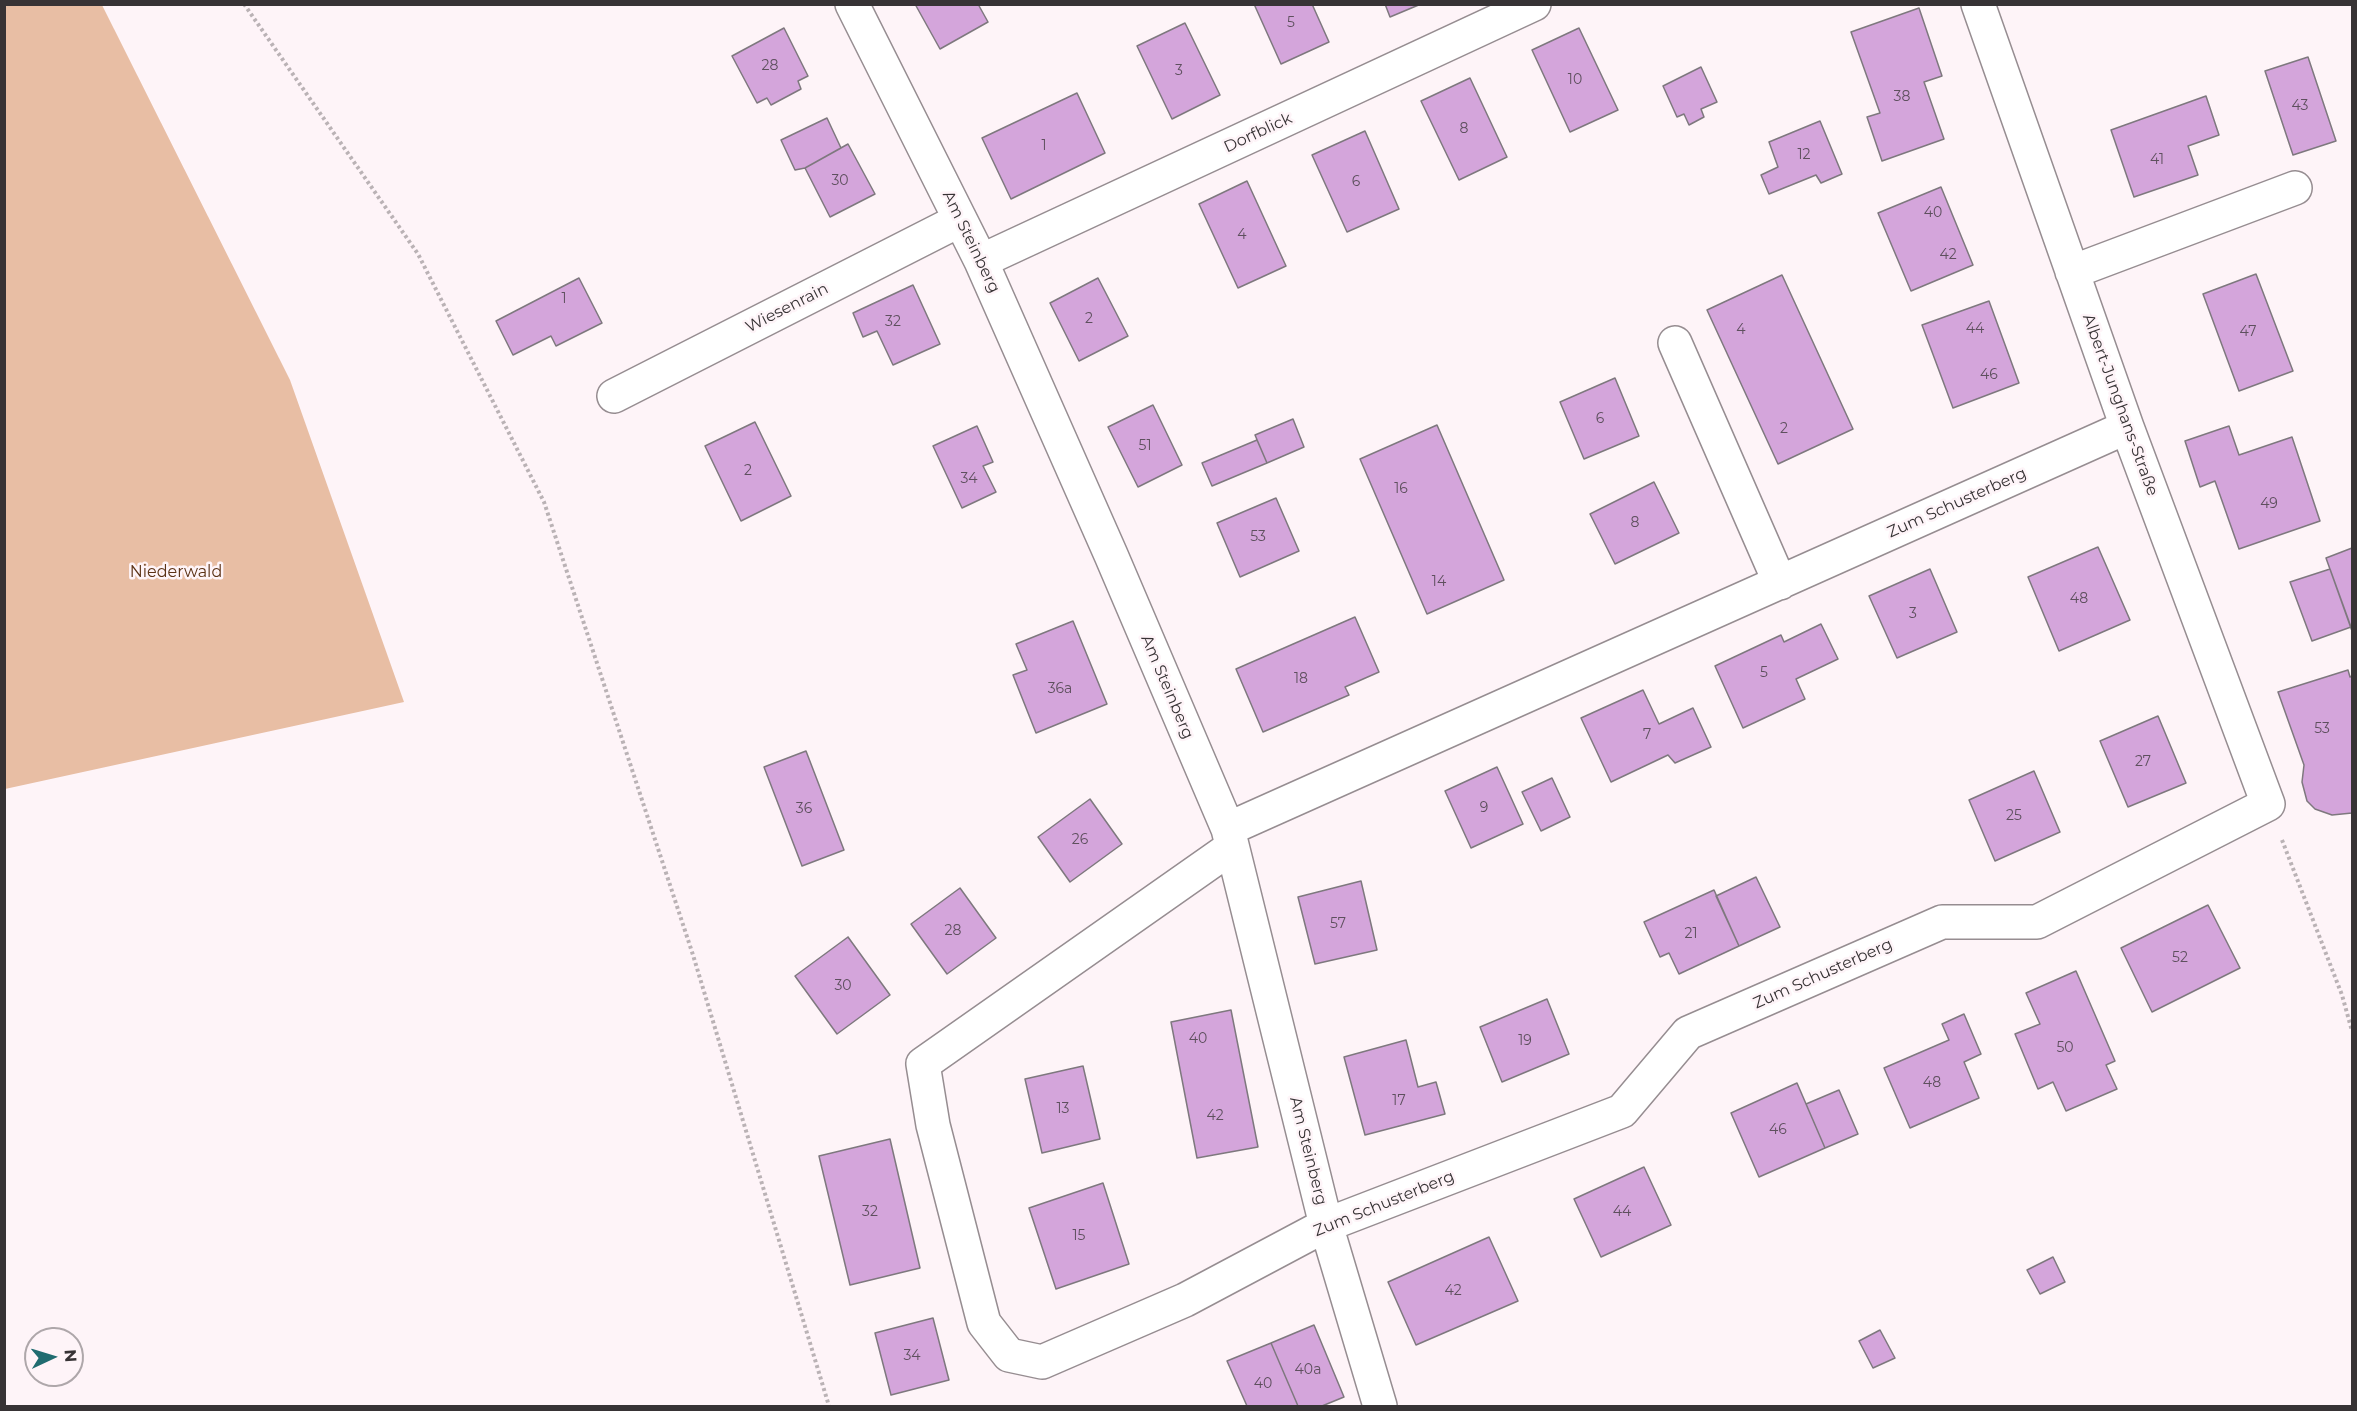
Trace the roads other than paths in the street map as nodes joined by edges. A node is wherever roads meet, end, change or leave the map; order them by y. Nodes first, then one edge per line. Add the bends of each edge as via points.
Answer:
1 (852, 4) edge
2 (1534, 4) edge
3 (1978, 4) edge
4 (2295, 188) dead end
5 (960, 220) junction
6 (981, 261) junction
7 (2072, 272) junction
8 (1675, 343) dead end
9 (614, 396) dead end
10 (2127, 427) junction
11 (1780, 582) junction
12 (2268, 804) joint
13 (1230, 838) junction
14 (1326, 1225) junction
15 (1380, 1407) edge

1 - 5 street, Am Steinberg
2 - 6 street, Dorfblick
3 - 7 street, Albert-Junghans-Straße
4 - 7 street
5 - 6 street, Am Steinberg
5 - 9 street, Wiesenrain
6 - 13 street, Am Steinberg
7 - 10 street, Albert-Junghans-Straße
8 - 11 street
10 - 11 street, Zum Schusterberg
10 - 12 street, Albert-Junghans-Straße
11 - 13 street, Zum Schusterberg
12 - 14 street, Zum Schusterberg via 2037,922 1942,922 1688,1033 1622,1111
13 - 14 street, Am Steinberg
13 - 14 street, Zum Schusterberg via 923,1064 933,1125 984,1323 1009,1355 1042,1362 1185,1300
14 - 15 street, Am Steinberg

